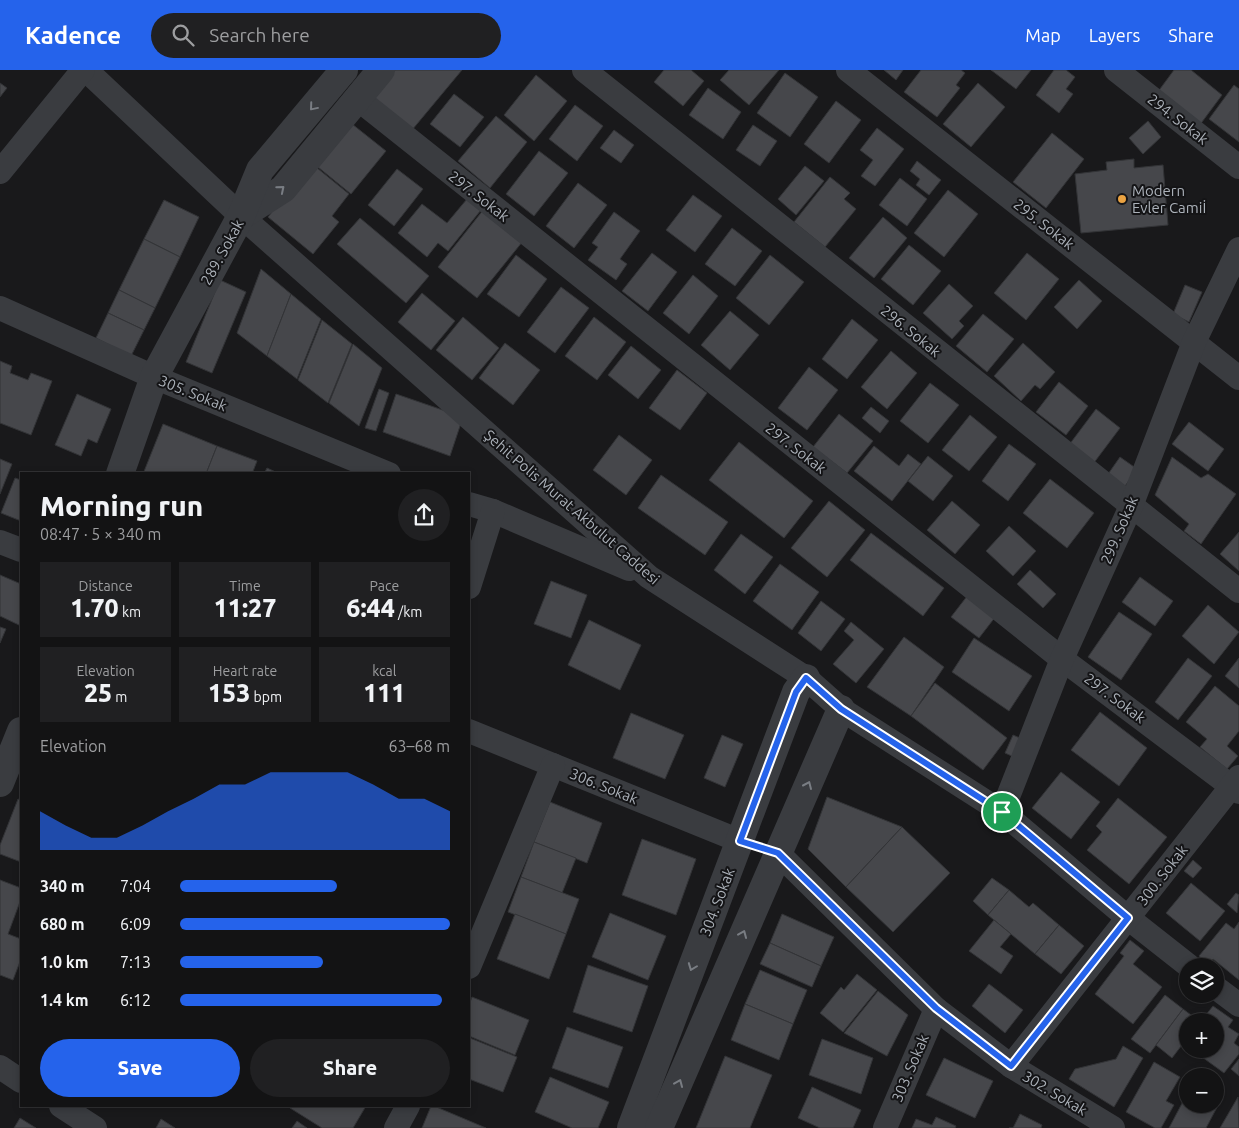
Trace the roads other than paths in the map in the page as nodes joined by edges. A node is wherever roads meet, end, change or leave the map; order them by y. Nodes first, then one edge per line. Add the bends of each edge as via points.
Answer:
1 (84, 70) edge
2 (344, 70) edge
3 (381, 70) edge
4 (584, 70) edge
5 (848, 70) edge
6 (1116, 70) edge
7 (358, 99) junction
8 (1239, 167) edge
9 (0, 172) edge
10 (241, 216) junction
11 (1239, 249) edge
12 (0, 308) edge
13 (1194, 342) junction
14 (154, 377) junction
15 (1239, 378) edge
16 (121, 472) edge
17 (384, 472) edge
18 (470, 504) edge
19 (1130, 506) junction
20 (493, 511) junction
21 (0, 542) edge
22 (20, 550) edge
23 (649, 577) junction
24 (470, 584) edge
25 (1239, 591) edge
26 (1062, 659) junction
27 (806, 678) junction
28 (841, 709) junction
29 (470, 731) edge
30 (20, 735) edge
31 (552, 765) junction
32 (9, 776) edge
33 (1237, 785) edge
34 (1002, 812) junction
35 (740, 841) junction
36 (778, 853) junction
37 (1128, 918) junction
38 (472, 951) edge
39 (1179, 958) edge
40 (1224, 994) edge
41 (1239, 1006) edge
42 (936, 1008) junction
43 (1011, 1066) junction
44 (0, 1067) edge
45 (20, 1080) edge
46 (63, 1107) edge
47 (407, 1107) edge
48 (1105, 1126) edge
49 (95, 1128) edge
50 (396, 1128) edge
51 (631, 1128) edge
52 (659, 1128) edge
53 (885, 1128) edge

1 - 9 street
1 - 10 street, Şehit Polis Murat Akbulut Caddesi
2 -> 10 street via 260,170
3 - 7 street, 289. Sokak
4 - 19 street, 296. Sokak
5 - 13 street, 295. Sokak
6 - 8 street, 294. Sokak
10 -> 7 street, 289. Sokak via 283,189
7 - 26 street, 297. Sokak
10 - 14 street, 289. Sokak
10 - 23 street, Şehit Polis Murat Akbulut Caddesi
11 - 13 street, 299. Sokak
12 - 14 street, 305. Sokak
13 - 15 street, 295. Sokak
13 - 19 street, 299. Sokak
14 - 16 street, 289. Sokak
14 - 17 street, 305. Sokak
18 - 20 street
19 - 25 street, 296. Sokak
19 - 26 street, 299. Sokak
20 - 23 street
20 - 24 street
21 - 22 street
23 - 27 street, Şehit Polis Murat Akbulut Caddesi
26 - 33 street, 297. Sokak
26 - 34 street, 299. Sokak
27 - 28 street, Şehit Polis Murat Akbulut Caddesi
27 - 35 street, 304. Sokak via 796,692
28 - 34 street, Şehit Polis Murat Akbulut Caddesi
36 -> 28 street
29 - 31 street, 306. Sokak
30 - 32 street
31 - 35 street, 306. Sokak
31 - 38 street
33 - 37 street, 300. Sokak
34 - 37 street, Şehit Polis Murat Akbulut Caddesi
35 - 36 street
35 -> 51 street, 304. Sokak
36 - 42 street, 302. Sokak
52 -> 36 street
37 - 39 street, Şehit Polis Murat Akbulut Caddesi
37 - 43 street, 300. Sokak
40 - 41 street
42 - 43 street, 302. Sokak
42 - 53 street, 303. Sokak
43 - 48 street, 302. Sokak
44 - 45 street
46 - 49 street
47 - 50 street

